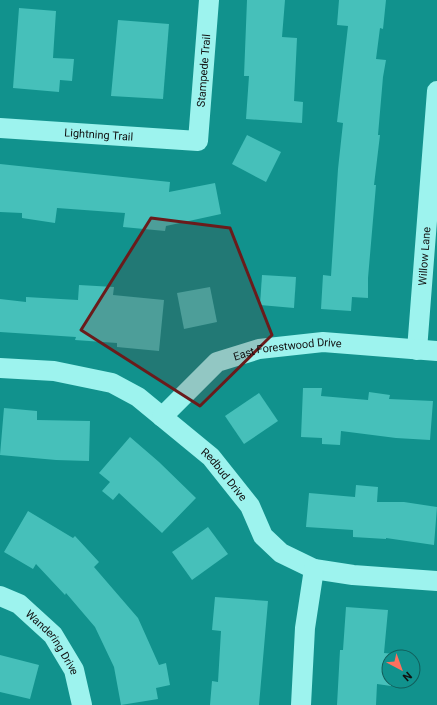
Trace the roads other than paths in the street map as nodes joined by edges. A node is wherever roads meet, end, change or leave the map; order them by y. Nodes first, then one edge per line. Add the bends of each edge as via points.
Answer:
1 (209, 0) edge
2 (437, 91) edge
3 (0, 128) edge
4 (198, 141) joint
5 (435, 144) edge
6 (417, 350) junction
7 (437, 351) edge
8 (0, 368) edge
9 (162, 416) junction
10 (314, 569) junction
11 (437, 581) edge
12 (0, 596) edge
13 (82, 705) edge
14 (301, 705) edge

1 - 4 street, Stampede Trail
2 - 5 street, Willow Lane
3 - 4 street, Lightning Trail
5 - 6 street, Willow Lane
6 - 7 street, East Forestwood Drive
6 - 9 street, East Forestwood Drive via 324,342 259,349 217,362
8 - 9 street, Redbud Drive via 54,371 112,383 138,397
9 - 10 street, Redbud Drive via 211,457 250,506 263,536 281,553
10 - 11 street, Redbud Drive via 353,575
10 - 14 street via 305,628
12 - 13 street, Wandering Drive via 19,604 53,636 74,670

